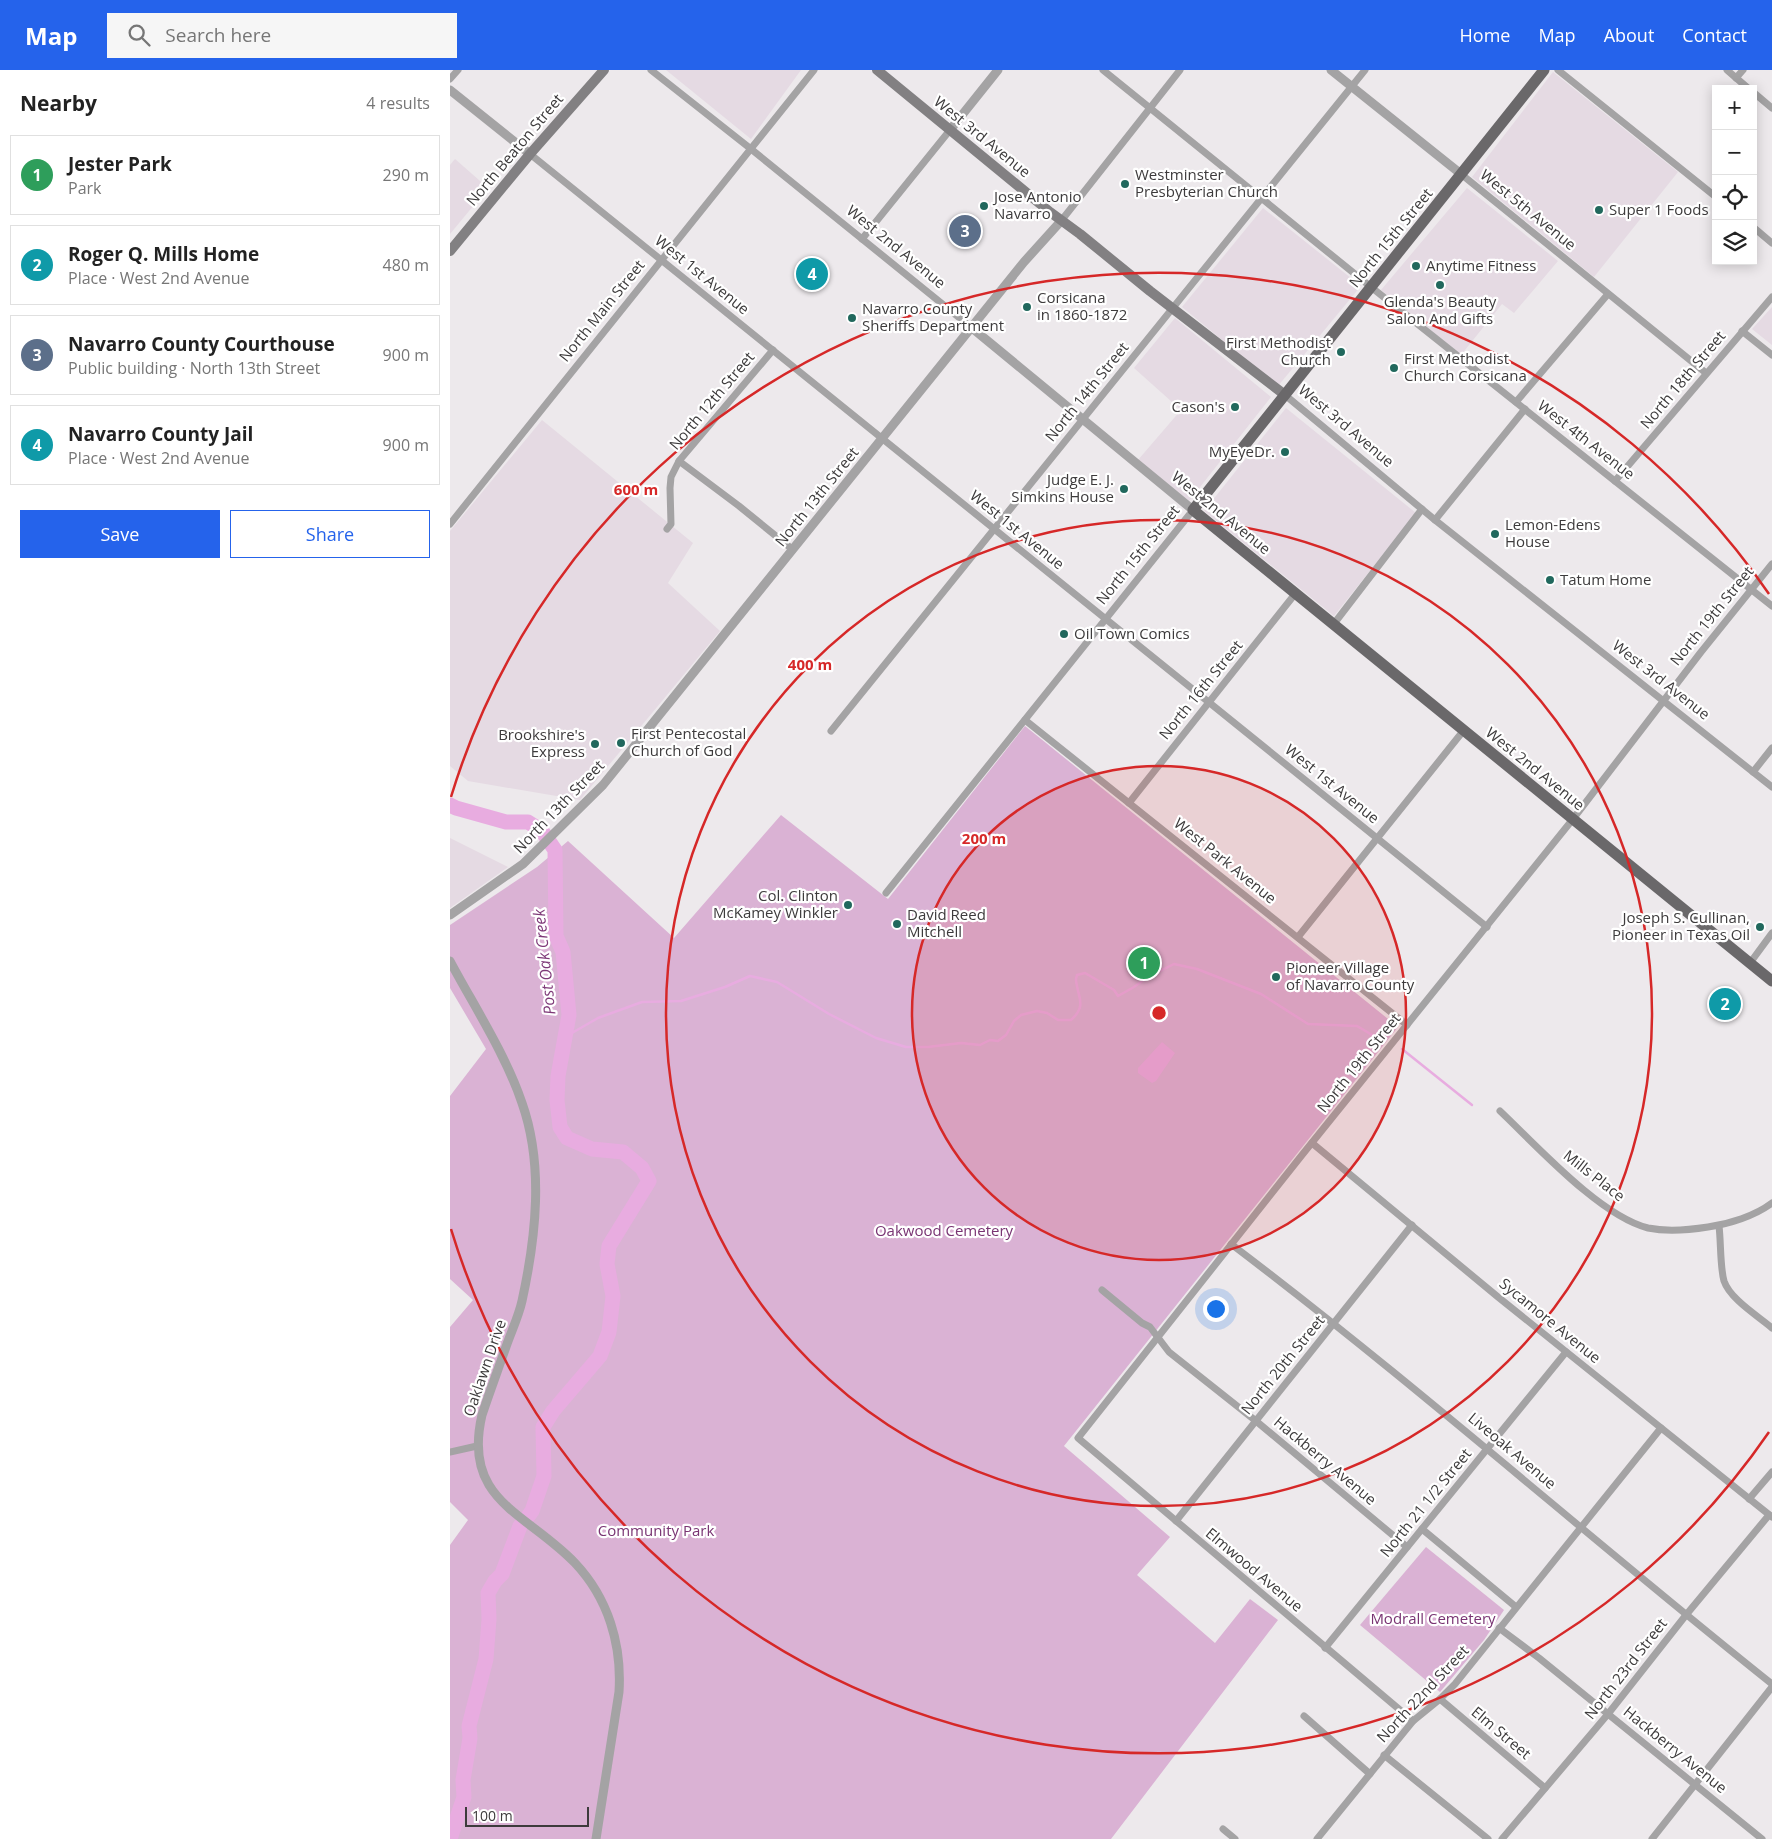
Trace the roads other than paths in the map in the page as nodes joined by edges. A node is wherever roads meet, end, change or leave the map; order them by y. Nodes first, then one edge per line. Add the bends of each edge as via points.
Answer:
1 (458, 70) edge
2 (604, 70) edge
3 (650, 70) edge
4 (814, 70) edge
5 (877, 70) edge
6 (998, 70) edge
7 (1104, 70) edge
8 (1180, 70) edge
9 (1331, 70) edge
10 (1365, 70) edge
11 (1544, 70) edge
12 (1558, 70) edge
13 (1727, 70) edge
14 (1743, 70) edge
15 (1736, 78) junction
16 (450, 79) edge
17 (1744, 85) edge
18 (1352, 86) junction
19 (450, 90) edge
20 (1757, 95) edge
21 (1149, 107) junction
22 (1772, 108) edge
23 (950, 130) junction
24 (751, 149) junction
25 (530, 154) junction
26 (1461, 174) junction
27 (1712, 194) edge
28 (1262, 198) junction
29 (1061, 221) junction
30 (1757, 230) edge
31 (862, 239) junction
32 (1772, 242) edge
33 (450, 251) edge
34 (662, 260) junction
35 (1371, 287) junction
36 (1608, 294) junction
37 (1772, 297) edge
38 (1173, 308) junction
39 (972, 328) junction
40 (1742, 331) junction
41 (773, 350) junction
42 (1772, 355) edge
43 (1706, 373) junction
44 (1285, 394) junction
45 (1516, 402) junction
46 (1525, 409) junction
47 (1083, 419) junction
48 (883, 439) junction
49 (679, 461) junction
50 (1615, 481) junction
51 (1422, 509) junction
52 (1193, 510) junction
53 (1435, 520) junction
54 (450, 524) edge
55 (667, 529) dead end
56 (994, 529) junction
57 (792, 549) junction
58 (1772, 564) edge
59 (1751, 589) junction
60 (1295, 594) junction
61 (1772, 606) edge
62 (1106, 619) junction
63 (1333, 625) junction
64 (1663, 701) junction
65 (1209, 702) junction
66 (1025, 720) junction
67 (1464, 730) junction
68 (831, 731) dead end
69 (1772, 748) edge
70 (1753, 772) junction
71 (1772, 787) edge
72 (1129, 802) junction
73 (1573, 819) junction
74 (1377, 838) junction
75 (886, 893) dead end
76 (450, 915) edge
77 (1487, 927) junction
78 (1772, 933) edge
79 (1298, 937) junction
80 (450, 961) edge
81 (1750, 962) junction
82 (1772, 980) edge
83 (1407, 1025) junction
84 (1500, 1111) dead end
85 (1312, 1143) junction
86 (1772, 1203) edge
87 (1412, 1225) junction
88 (1719, 1226) junction
89 (1231, 1244) junction
90 (1102, 1290) dead end
91 (1334, 1323) junction
92 (1772, 1328) edge
93 (1158, 1337) junction
94 (1566, 1352) junction
95 (1256, 1421) junction
96 (1661, 1428) junction
97 (1078, 1438) joint
98 (477, 1446) junction
99 (1488, 1449) junction
100 (450, 1452) edge
101 (1772, 1472) edge
102 (1749, 1499) junction
103 (1770, 1516) edge
104 (1176, 1521) junction
105 (1581, 1527) junction
106 (1422, 1529) junction
107 (1407, 1547) junction
108 (1516, 1607) junction
109 (1686, 1615) junction
110 (1499, 1628) junction
111 (1325, 1648) junction
112 (1772, 1686) edge
113 (1440, 1699) junction
114 (1608, 1714) junction
115 (1304, 1716) dead end
116 (1413, 1721) junction
117 (1384, 1755) junction
118 (1370, 1774) junction
119 (1695, 1785) junction
120 (1545, 1788) junction
121 (1223, 1829) dead end
122 (596, 1839) edge
123 (1235, 1839) edge
124 (1317, 1839) edge
125 (1488, 1839) edge
126 (1502, 1839) edge
127 (1652, 1839) edge
128 (1762, 1839) edge

1 - 16 street
2 - 25 main road, North Beaton Street
3 - 24 street, West 2nd Avenue
4 - 24 street, North Main Street
5 - 23 main road, West 3rd Avenue
6 - 23 street
7 - 21 street, West 4th Avenue
8 - 21 street, North 13th Street
9 - 18 street, West 5th Avenue
10 - 18 street, North 14th Street
11 - 26 main road, North 15th Street
12 - 27 street
13 - 15 street
14 - 15 street
15 - 17 street
18 - 26 street, West 5th Avenue
18 - 28 street, North 14th Street
19 - 25 street
20 - 22 street
21 - 28 street, West 4th Avenue
21 - 29 street, North 13th Street
23 - 29 main road, West 3rd Avenue
23 - 31 street
24 - 31 street, West 2nd Avenue
24 - 34 street, North Main Street
25 - 33 main road, North Beaton Street
25 - 34 street, West 1st Avenue
26 - 35 main road, North 15th Street
26 - 36 street, West 5th Avenue
28 - 35 street, West 4th Avenue
28 - 38 street, North 14th Street
29 - 38 main road, West 3rd Avenue
29 - 39 street, North 13th Street
30 - 32 street
31 - 39 street, West 2nd Avenue
34 - 41 street, West 1st Avenue
34 - 54 street, North Main Street
35 - 44 main road, North 15th Street
35 - 45 street, West 4th Avenue
36 - 43 street, West 5th Avenue
36 - 45 street
37 - 40 street, North 18th Street
38 - 44 main road, West 3rd Avenue
38 - 47 street, North 14th Street
39 - 47 street, West 2nd Avenue
39 - 48 street, North 13th Street
40 - 42 street
40 - 43 street, North 18th Street
41 - 48 street, West 1st Avenue
41 - 49 street, North 12th Street
43 - 50 street, North 18th Street
44 - 51 street, West 3rd Avenue
44 - 52 main road, North 15th Street
45 - 46 street, West 4th Avenue
46 - 50 street, West 4th Avenue
46 - 53 street
47 - 52 street, West 2nd Avenue
47 - 56 street, North 14th Street
48 - 56 street, West 1st Avenue
48 - 57 street, North 13th Street
49 - 55 street, North 12th Street via 671,477 671,524
49 - 57 street
50 - 59 street, West 4th Avenue
51 - 53 street, West 3rd Avenue
51 - 63 street
52 - 60 main road, West 2nd Avenue
52 - 62 street, North 15th Street
53 - 64 street, West 3rd Avenue
56 - 62 street, West 1st Avenue
56 - 68 street, North 14th Street
57 - 76 street, North 13th Street via 603,785 523,864
58 - 59 street, North 19th Street
59 - 61 street, West 4th Avenue
59 - 64 street, North 19th Street
60 - 63 main road, West 2nd Avenue
60 - 65 street, North 16th Street
62 - 65 street, West 1st Avenue
62 - 66 street, North 15th Street
63 - 67 main road, West 2nd Avenue
64 - 70 street, West 3rd Avenue
64 - 73 street, North 19th Street
65 - 72 street, North 16th Street
65 - 74 street, West 1st Avenue
66 - 72 street, West Park Avenue
66 - 75 street, North 15th Street
67 - 73 main road, West 2nd Avenue
67 - 74 street
69 - 70 street
70 - 71 street, West 3rd Avenue
72 - 79 street, West Park Avenue
73 - 77 street, North 19th Street
73 - 81 main road, West 2nd Avenue
74 - 77 street, West 1st Avenue
74 - 79 street
77 - 83 street, North 19th Street
78 - 81 street
79 - 83 street, West Park Avenue
80 - 98 street, Oaklawn Drive via 516,1085 529,1126 535,1180 532,1238 522,1302 482,1415
81 - 82 main road, West 2nd Avenue
83 - 85 street, North 19th Street
84 - 88 street, Mills Place via 1584,1190 1630,1220 1649,1228 1676,1230
85 - 87 street, Sycamore Avenue
85 - 89 street, North 19th Street
86 - 88 street, Mills Place
87 - 91 street, North 20th Street
87 - 94 street, Sycamore Avenue
88 - 92 street via 1724,1280 1728,1290
89 - 91 street, Liveoak Avenue
89 - 93 street, North 19th Street
90 - 93 street via 1150,1327
91 - 95 street, North 20th Street
91 - 99 street, Liveoak Avenue
93 - 95 street, Hackberry Avenue via 1169,1352
93 - 97 street, North 19th Street
94 - 96 street, Sycamore Avenue
94 - 99 street, North 21 1/2 Street
95 - 104 street, North 20th Street
95 - 107 street, Hackberry Avenue
96 - 102 street, Sycamore Avenue
96 - 105 street, North 22nd Street
97 - 104 street, Elmwood Avenue
98 - 100 street
98 - 122 street, Oaklawn Drive via 480,1467 489,1487 512,1511 575,1563 593,1584 611,1622 618,1657 619,1692
99 - 105 street, Liveoak Avenue
99 - 106 street, North 21 1/2 Street
101 - 102 street
102 - 103 street, Sycamore Avenue
103 - 109 street, North 23rd Street
104 - 111 street, Elmwood Avenue
105 - 108 street, North 22nd Street
105 - 109 street, Liveoak Avenue
106 - 107 street, North 21 1/2 Street
106 - 108 street
107 - 111 street, North 21 1/2 Street
108 - 110 street, North 22nd Street
109 - 112 street, Liveoak Avenue
109 - 114 street, North 23rd Street
110 - 113 street, North 22nd Street
110 - 114 street, Hackberry Avenue
111 - 116 street, Elmwood Avenue
112 - 119 street
113 - 116 street, North 22nd Street
113 - 120 street, Elm Street
114 - 119 street, Hackberry Avenue
114 - 120 street, North 23rd Street
115 - 118 street
116 - 117 street, North 22nd Street
117 - 118 street, North 22nd Street
117 - 125 street
118 - 124 street, North 22nd Street
119 - 127 street
119 - 128 street, Hackberry Avenue
120 - 126 street, North 23rd Street
121 - 123 street

